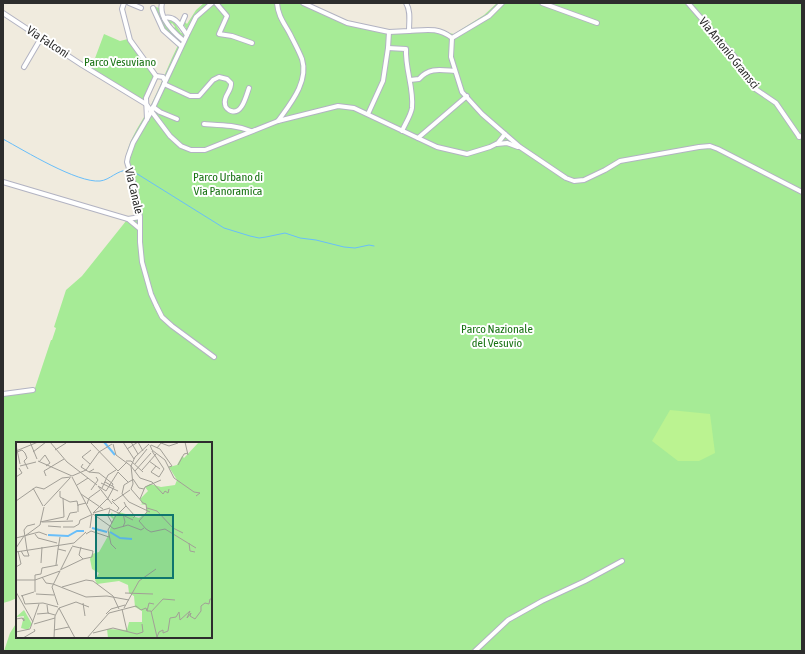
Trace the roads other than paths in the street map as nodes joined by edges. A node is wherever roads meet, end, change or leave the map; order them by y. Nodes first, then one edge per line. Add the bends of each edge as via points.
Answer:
1 (124, 3) edge
2 (129, 3) edge
3 (162, 3) edge
4 (212, 3) edge
5 (216, 3) edge
6 (277, 3) edge
7 (303, 3) edge
8 (406, 3) edge
9 (502, 3) edge
10 (542, 3) edge
11 (688, 3) edge
12 (141, 8) dead end
13 (153, 8) dead end
14 (3, 13) edge
15 (185, 16) dead end
16 (164, 18) junction
17 (597, 23) dead end
18 (181, 25) junction
19 (409, 31) junction
20 (389, 32) junction
21 (186, 35) junction
22 (41, 38) junction
23 (452, 38) junction
24 (184, 41) junction
25 (252, 43) dead end
26 (181, 46) junction
27 (388, 48) junction
28 (24, 67) dead end
29 (455, 71) junction
30 (156, 76) junction
31 (410, 80) junction
32 (164, 82) junction
33 (151, 86) junction
34 (249, 88) dead end
35 (156, 91) junction
36 (148, 94) junction
37 (467, 96) junction
38 (157, 97) junction
39 (146, 104) junction
40 (153, 108) junction
41 (368, 114) junction
42 (177, 118) dead end
43 (147, 119) junction
44 (278, 121) junction
45 (204, 124) dead end
46 (252, 131) junction
47 (402, 131) junction
48 (505, 134) junction
49 (802, 136) edge
50 (418, 138) junction
51 (496, 144) junction
52 (520, 147) junction
53 (3, 182) edge
54 (802, 192) edge
55 (140, 217) junction
56 (128, 219) junction
57 (140, 229) junction
58 (214, 357) dead end
59 (33, 390) dead end
60 (3, 394) edge
61 (622, 561) dead end
62 (475, 651) edge

1 - 30 street via 122,9 130,40
2 - 12 street
3 - 16 street via 160,8
4 - 21 street, Via Canale via 196,17
5 - 25 street via 227,16 220,34
6 - 44 street via 278,13 295,44 304,71 296,97
7 - 20 street via 347,23
8 - 19 street via 410,12
9 - 23 street via 489,16
10 - 17 street
11 - 49 street, Via Antonio Gramsci via 735,57 754,88 776,103 798,136
13 - 26 street via 163,30
14 - 22 street, Via Falconi
15 - 18 street
16 - 18 street via 175,19
16 - 24 street
18 - 21 street
19 - 20 street
19 - 23 street via 431,29 445,32
20 - 27 street
21 - 24 street, Via Canale
22 - 28 street
22 - 39 street, Via Falconi
23 - 29 street via 450,57
24 - 26 street, Via Canale
26 - 32 street, Via Canale
27 - 31 street via 406,49 406,66
27 - 41 street via 383,81
29 - 31 street via 430,71 419,79
29 - 37 street via 462,92
30 - 32 street via 163,77
30 - 33 street
31 - 47 street via 412,110
32 - 34 street via 190,96 199,96 213,80 219,77 227,79 232,88 224,104 231,111 240,109
32 - 35 street, Via Canale
33 - 35 street
33 - 36 street
35 - 38 street, Via Canale
36 - 38 street via 154,93
36 - 39 street
37 - 48 street via 482,114
37 - 50 street
38 - 40 street, Via Canale
39 - 40 street, Via Falconi
39 - 43 street
40 - 42 street
40 - 43 street, Via Canale
40 - 46 street, Via Falconi via 174,141 191,150 205,150
41 - 44 street, Via Falconi via 354,108 338,106
41 - 47 street, Via Falconi
43 - 55 street, Via Canale via 133,143 127,162
44 - 46 street, Via Falconi
45 - 46 street via 226,125
47 - 50 street, Via Falconi
48 - 51 street
48 - 52 street
50 - 51 street, Via Falconi via 437,147 467,154
51 - 52 street via 507,143
52 - 54 street via 574,181 584,180 620,161 710,146
53 - 56 street
55 - 56 street
55 - 57 street, Via Canale
56 - 57 street
57 - 58 street, Via Canale via 142,262 151,294 162,317
59 - 60 street
61 - 62 street via 508,620

